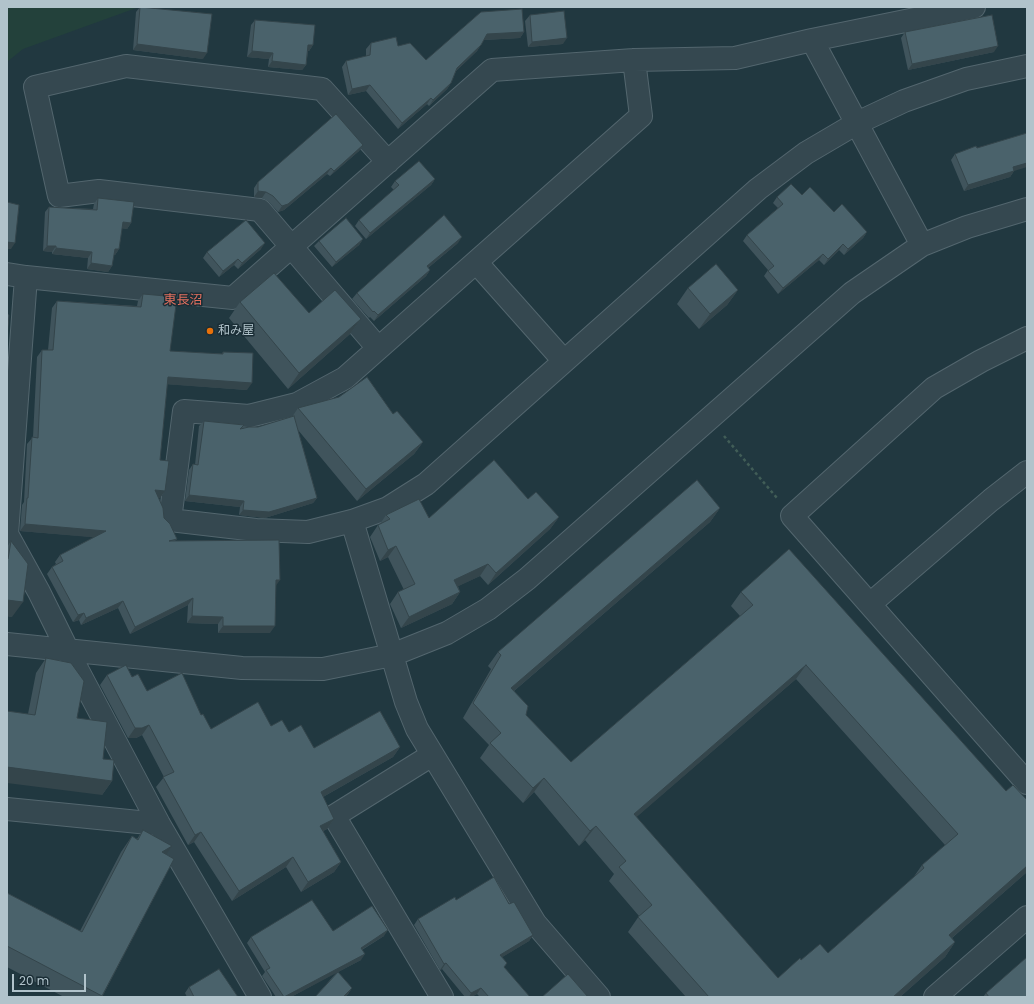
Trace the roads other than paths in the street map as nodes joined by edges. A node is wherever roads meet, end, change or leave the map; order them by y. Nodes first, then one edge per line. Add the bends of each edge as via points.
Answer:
1 (974, 7) edge
2 (812, 40) junction
3 (634, 60) junction
4 (1027, 66) edge
5 (857, 123) junction
6 (388, 162) junction
7 (1027, 208) edge
8 (922, 245) junction
9 (291, 248) junction
10 (476, 262) junction
11 (17, 276) edge
12 (1027, 338) edge
13 (378, 348) junction
14 (564, 361) junction
15 (1027, 472) edge
16 (352, 521) junction
17 (870, 604) junction
18 (7, 644) edge
19 (68, 650) junction
20 (392, 655) junction
21 (432, 756) junction
22 (1023, 771) edge
23 (7, 808) edge
24 (159, 824) junction
25 (1027, 917) edge
26 (260, 997) edge
27 (442, 997) edge
28 (599, 997) edge
29 (935, 997) edge

1 - 2 street
2 - 3 street via 735,58
2 - 5 street
3 - 6 street via 492,70
3 - 10 street via 641,116
4 - 5 street via 966,79 904,101
5 - 8 street
5 - 14 street via 806,153 758,189
6 - 9 street
6 - 9 street via 322,89 126,66 34,87 59,196 99,191 260,210
7 - 8 street via 967,227
8 - 20 street via 852,293 527,579 488,609 447,633
9 - 11 street via 233,298
9 - 13 street
10 - 13 street
10 - 14 street
11 - 19 street via 7,534
12 - 17 street via 934,388 792,516
13 - 16 street via 345,378 297,404 249,416 184,412 170,520 256,530 308,532
14 - 16 street via 426,484 388,508
15 - 17 street
16 - 20 street
17 - 22 street
18 - 19 street
19 - 20 street via 242,668 323,669
19 - 24 street
20 - 21 street via 417,730
21 - 27 street via 334,816
21 - 28 street via 534,923
23 - 24 street
24 - 26 street
25 - 29 street

